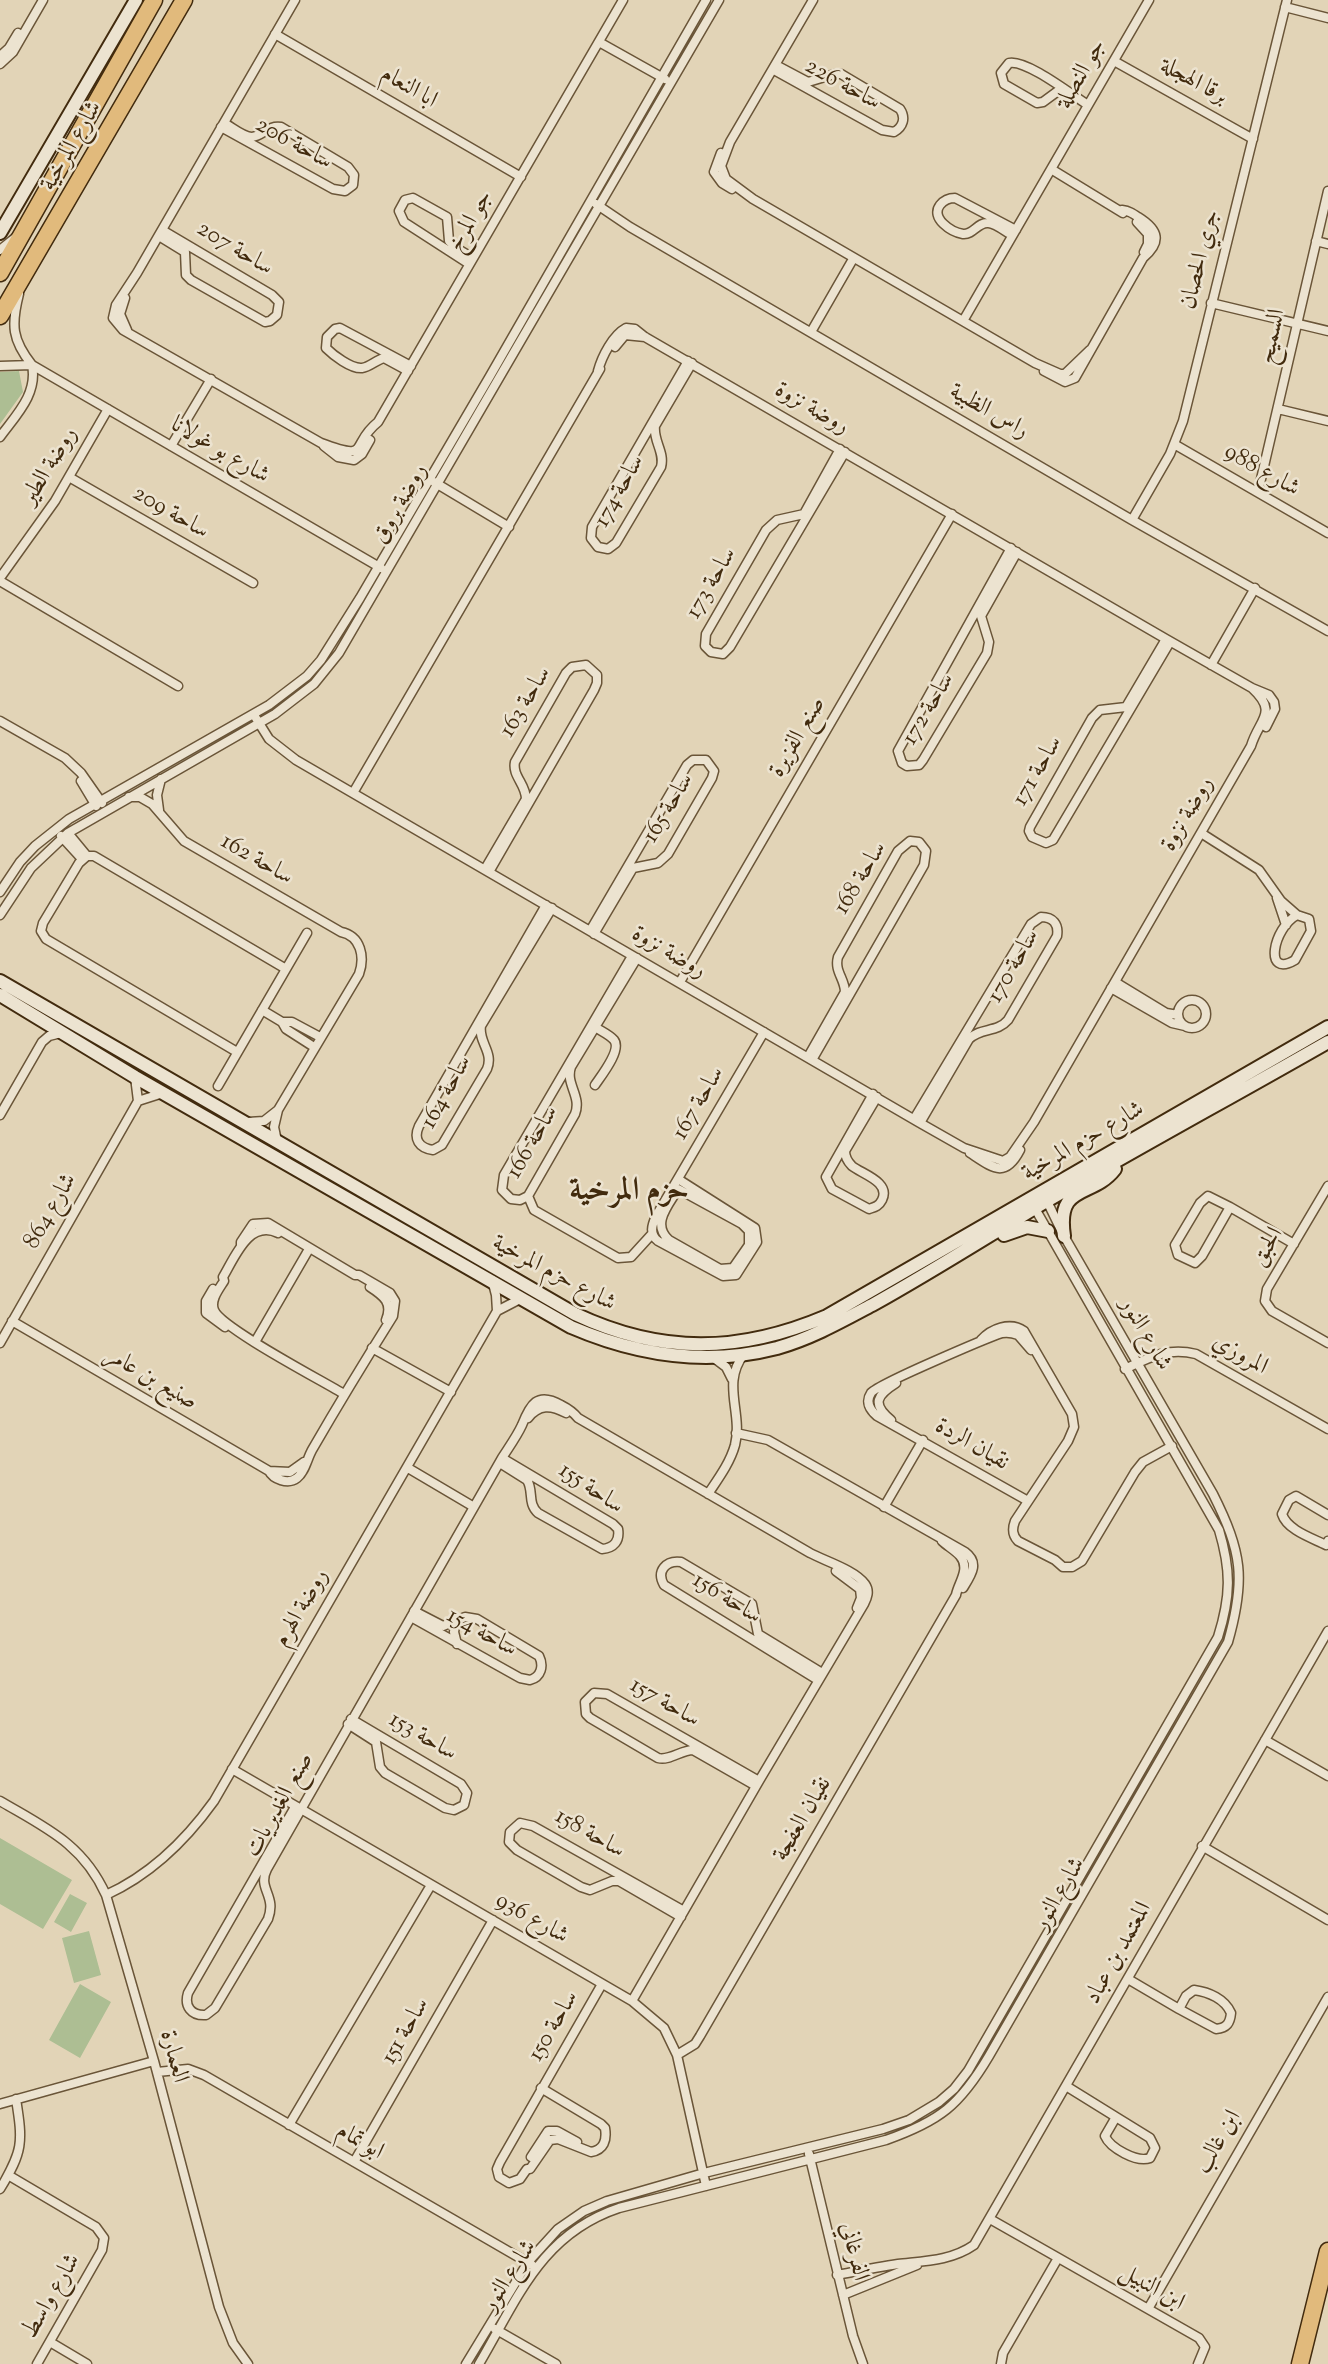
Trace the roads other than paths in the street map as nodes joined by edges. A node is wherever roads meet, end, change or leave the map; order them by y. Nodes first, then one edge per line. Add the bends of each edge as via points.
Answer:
1 (37, 0) edge
2 (43, 0) edge
3 (136, 0) edge
4 (155, 0) edge
5 (184, 0) edge
6 (295, 0) edge
7 (623, 0) edge
8 (706, 0) edge
9 (719, 0) edge
10 (813, 0) edge
11 (1149, 0) edge
12 (1286, 3) edge
13 (1328, 18) edge
14 (275, 34) junction
15 (599, 42) junction
16 (0, 56) edge
17 (1114, 61) junction
18 (0, 64) edge
19 (775, 67) junction
20 (661, 77) junction
21 (825, 78) junction
22 (671, 82) junction
23 (1062, 88) junction
24 (825, 99) junction
25 (1088, 105) junction
26 (223, 125) junction
27 (264, 132) junction
28 (1253, 139) junction
29 (265, 152) junction
30 (1051, 169) junction
31 (521, 177) junction
32 (1328, 191) edge
33 (588, 204) junction
34 (975, 207) junction
35 (598, 209) junction
36 (26, 228) junction
37 (976, 228) junction
38 (448, 232) junction
39 (1014, 232) junction
40 (0, 233) edge
41 (160, 233) junction
42 (431, 239) junction
43 (1316, 241) junction
44 (1328, 244) edge
45 (0, 250) edge
46 (203, 254) junction
47 (853, 259) junction
48 (471, 261) junction
49 (187, 263) junction
50 (0, 273) edge
51 (23, 280) junction
52 (1211, 303) junction
53 (0, 316) edge
54 (962, 321) junction
55 (1297, 324) junction
56 (1328, 331) edge
57 (811, 332) junction
58 (372, 344) junction
59 (373, 362) junction
60 (690, 362) junction
61 (32, 365) junction
62 (0, 366) edge
63 (409, 369) junction
64 (211, 379) junction
65 (108, 409) junction
66 (1278, 409) junction
67 (1328, 421) edge
68 (0, 437) edge
69 (1174, 444) junction
70 (658, 445) junction
71 (171, 446) junction
72 (638, 448) junction
73 (843, 451) junction
74 (69, 477) junction
75 (432, 481) junction
76 (1258, 492) junction
77 (952, 514) junction
78 (782, 519) junction
79 (1132, 520) junction
80 (509, 527) junction
81 (1328, 533) edge
82 (796, 536) junction
83 (1014, 550) junction
84 (378, 566) junction
85 (387, 572) junction
86 (0, 579) edge
87 (253, 583) dead end
88 (1255, 588) junction
89 (984, 631) junction
90 (1328, 631) edge
91 (964, 634) junction
92 (1168, 641) junction
93 (1211, 665) junction
94 (178, 686) dead end
95 (1110, 708) junction
96 (254, 715) junction
97 (0, 721) edge
98 (258, 723) junction
99 (1120, 727) junction
100 (161, 779) junction
101 (541, 781) junction
102 (521, 782) junction
103 (353, 793) junction
104 (128, 797) junction
105 (97, 802) junction
106 (102, 811) junction
107 (160, 813) junction
108 (1200, 833) junction
109 (64, 835) junction
110 (639, 848) junction
111 (85, 858) junction
112 (652, 864) junction
113 (487, 870) junction
114 (0, 892) edge
115 (1277, 895) junction
116 (549, 906) junction
117 (0, 915) edge
118 (1297, 915) junction
119 (1286, 925) junction
120 (307, 933) dead end
121 (592, 933) junction
122 (635, 957) junction
123 (286, 969) junction
124 (861, 974) junction
125 (841, 977) junction
126 (0, 981) edge
127 (680, 982) junction
128 (1113, 985) junction
129 (0, 995) edge
130 (262, 1010) junction
131 (979, 1011) junction
132 (1178, 1015) junction
133 (38, 1018) junction
134 (282, 1022) junction
135 (1185, 1026) junction
136 (595, 1027) junction
137 (1328, 1027) edge
138 (990, 1030) junction
139 (61, 1033) junction
140 (767, 1033) junction
141 (320, 1037) junction
142 (42, 1042) junction
143 (1328, 1042) edge
144 (467, 1043) junction
145 (485, 1045) junction
146 (314, 1047) junction
147 (237, 1052) junction
148 (810, 1058) junction
149 (135, 1077) junction
150 (595, 1085) dead end
151 (218, 1086) dead end
152 (573, 1087) junction
153 (555, 1088) junction
154 (164, 1093) junction
155 (875, 1096) junction
156 (138, 1101) junction
157 (278, 1110) junction
158 (0, 1115) edge
159 (917, 1121) junction
160 (245, 1122) junction
161 (277, 1141) junction
162 (1118, 1162) junction
163 (832, 1164) junction
164 (852, 1166) junction
165 (678, 1184) junction
166 (1328, 1186) edge
167 (528, 1196) junction
168 (1045, 1197) junction
169 (1032, 1204) junction
170 (1230, 1207) junction
171 (1048, 1231) junction
172 (652, 1234) junction
173 (1064, 1236) junction
174 (1294, 1244) junction
175 (309, 1249) junction
176 (969, 1250) junction
177 (492, 1280) junction
178 (522, 1298) junction
179 (497, 1311) junction
180 (12, 1321) junction
181 (255, 1342) junction
182 (0, 1343) edge
183 (1328, 1343) edge
184 (372, 1348) junction
185 (744, 1354) junction
186 (712, 1357) junction
187 (1138, 1363) junction
188 (1125, 1369) junction
189 (732, 1379) junction
190 (451, 1392) junction
191 (344, 1394) junction
192 (1328, 1429) edge
193 (736, 1433) junction
194 (923, 1440) junction
195 (1172, 1446) junction
196 (501, 1461) junction
197 (408, 1468) junction
198 (548, 1484) junction
199 (531, 1493) junction
200 (708, 1494) junction
201 (1028, 1501) junction
202 (474, 1507) junction
203 (884, 1507) junction
204 (1328, 1516) edge
205 (1327, 1544) edge
206 (412, 1614) junction
207 (755, 1619) junction
208 (456, 1621) junction
209 (737, 1629) junction
210 (1328, 1632) edge
211 (457, 1644) junction
212 (820, 1676) junction
213 (349, 1722) junction
214 (678, 1735) junction
215 (1265, 1740) junction
216 (395, 1745) junction
217 (379, 1753) junction
218 (679, 1753) junction
219 (232, 1769) junction
220 (1328, 1776) edge
221 (757, 1783) junction
222 (0, 1801) edge
223 (297, 1808) junction
224 (1202, 1846) junction
225 (601, 1864) junction
226 (604, 1884) junction
227 (431, 1885) junction
228 (267, 1892) junction
229 (246, 1894) junction
230 (106, 1895) junction
231 (1067, 1898) junction
232 (1078, 1904) junction
233 (682, 1914) junction
234 (493, 1920) junction
235 (1328, 1920) edge
236 (1128, 1979) junction
237 (602, 1984) junction
238 (1328, 1997) edge
239 (632, 2001) junction
240 (1179, 2009) junction
241 (677, 2055) junction
242 (154, 2062) junction
243 (157, 2072) junction
244 (1066, 2086) junction
245 (541, 2088) junction
246 (16, 2099) junction
247 (0, 2104) edge
248 (1116, 2117) junction
249 (289, 2125) junction
250 (807, 2148) junction
251 (810, 2159) junction
252 (354, 2162) junction
253 (704, 2173) junction
254 (8, 2175) junction
255 (706, 2186) junction
256 (0, 2189) edge
257 (990, 2219) junction
258 (1328, 2250) edge
259 (1058, 2258) junction
260 (528, 2262) junction
261 (920, 2263) junction
262 (537, 2267) junction
263 (837, 2275) junction
264 (843, 2295) junction
265 (1148, 2309) junction
266 (489, 2326) junction
267 (499, 2331) junction
268 (50, 2342) junction
269 (37, 2364) edge
270 (87, 2364) edge
271 (248, 2364) edge
272 (466, 2364) edge
273 (479, 2364) edge
274 (556, 2364) edge
275 (863, 2364) edge
276 (1001, 2364) edge
277 (1198, 2364) edge
278 (1300, 2364) edge

1 - 16 street
2 - 18 street via 13,52
3 - 40 street, شارع المرخية
4 - 36 highway, شارع المرخية
5 - 51 highway, شارع المرخية
6 - 14 street, جو المرخ
7 - 15 street, جو المرخ
8 - 20 street, روضة بروق
9 - 22 street, روضة بروق
10 - 19 street
11 - 17 street, جو النصلة
12 - 13 street
12 - 28 street, جري الحصان
14 - 26 street, جو المرخ
14 - 31 street, ابا النعام
15 - 20 street
15 - 31 street, جو المرخ
17 - 25 street, جو النصلة
17 - 28 street, برقا الهجلة
19 - 21 street, ساحة 226 via 808,82
19 - 24 street, ساحة 226
19 - 47 street via 730,142 721,171 753,200
20 - 22 street
20 - 33 street, روضة بروق
21 - 24 street
21 - 24 street, ساحة 226 via 845,76 901,109 904,119 898,130 887,132
22 - 35 street, روضة بروق
23 - 23 street via 1020,63 1009,63 1001,73 1004,84 1037,103
23 - 25 street
25 - 30 street, جو النصلة
26 - 27 street, ساحة 206 via 248,136
26 - 29 street, ساحة 206
26 - 41 street, جو المرخ
27 - 29 street
27 - 29 street, ساحة 206 via 281,127 348,167 354,175 353,185 337,191
28 - 52 street, جري الحصان
30 - 39 street, جو النصلة
30 - 54 street via 1128,210 1154,229 1155,243 1090,350 1065,374 1035,363
31 - 48 street, جو المرخ
32 - 43 street, السميح
33 - 35 street, راس الظبية
33 - 75 street, روضة بروق
34 - 37 street
34 - 37 street via 951,198 940,205 937,214 940,222 960,233
34 - 39 street
35 - 57 street, راس الظبية
35 - 75 street, روضة بروق
36 - 45 street
36 - 50 highway, شارع المرخية
37 - 39 street via 989,223
38 - 42 street
38 - 42 street via 443,214 417,199 405,201 399,211 401,218
38 - 48 street via 452,245
39 - 54 street, جو النصلة
41 - 46 street, ساحة 207
41 - 49 street, ساحة 207 via 183,250
41 - 64 street, جو المرخ via 121,308 121,318 127,330
42 - 48 street
43 - 44 street
43 - 55 street, السميح
46 - 49 street
46 - 49 street, ساحة 207 via 277,298 280,307 274,319 260,319 191,280 186,275
47 - 54 street
47 - 57 street
48 - 63 street, جو المرخ
51 - 53 highway, شارع المرخية
51 - 61 street via 15,339
52 - 55 street
52 - 69 street, جري الحصان
55 - 56 street
55 - 66 street, السميح
57 - 79 street, راس الظبية
58 - 59 street
58 - 59 street via 340,328 330,332 326,343 329,351 353,366 363,368
58 - 63 street
59 - 63 street via 388,359
60 - 70 street, ساحة 174 via 655,426
60 - 72 street, ساحة 174
60 - 73 street, روضة نزوة
60 - 80 street, روضة نزوة via 635,329 622,330
61 - 62 street
61 - 65 street, شارع بو غولانا
61 - 68 street via 31,393
63 - 64 street, جو المرخ via 378,422 354,451 321,443
64 - 71 street
65 - 71 street, شارع بو غولانا
65 - 74 street, روضة الطير
66 - 67 street
66 - 76 street, السميح
69 - 76 street, شارع 988
69 - 79 street, جري الحصان
70 - 72 street
70 - 72 street, ساحة 174 via 663,460 655,478 616,543 608,549 598,547 590,533
71 - 84 street, شارع بو غولانا
73 - 77 street, روضة نزوة
73 - 78 street, ساحة 173 via 804,514
73 - 82 street, ساحة 173
74 - 86 street, روضة الطير
74 - 87 street, ساحة 209
75 - 80 street
75 - 84 street, روضة بروق
75 - 85 street, روضة بروق
76 - 81 street, شارع 988
77 - 83 street, روضة نزوة
77 - 127 street, صنع الفزيرة
78 - 82 street via 793,526
78 - 82 street, ساحة 173 via 766,530 708,629 704,640 708,650 719,654 730,647
79 - 88 street, راس الظبية
80 - 103 street, روضة نزوة
83 - 89 street, ساحة 172 via 982,613
83 - 91 street, ساحة 172
83 - 92 street, روضة نزوة
84 - 85 street, شارع بو غولانا
84 - 96 street, روضة بروق via 321,660
85 - 98 street, روضة بروق via 330,667 293,702
86 - 94 street
88 - 90 street, راس الظبية
88 - 93 street
89 - 91 street
89 - 91 street, ساحة 172 via 990,645 987,653 923,760 907,766 901,763 898,751
92 - 93 street, روضة نزوة
92 - 95 street, ساحة 171 via 1129,703
92 - 99 street, ساحة 171
93 - 108 street, روضة نزوة via 1252,688 1267,711
95 - 99 street
95 - 99 street, ساحة 171 via 1093,718 1030,827 1032,837 1046,843 1053,840
96 - 98 street, روضة نزوة
96 - 105 street, روضة بروق
97 - 105 street via 65,758 81,773
98 - 100 street, روضة بروق
98 - 103 street, روضة نزوة via 278,748
100 - 104 street, روضة بروق
100 - 107 street via 157,795
101 - 102 street
101 - 102 street, ساحة 163 via 597,683 597,675 586,665 566,673 517,757 514,771
101 - 113 street, ساحة 163
102 - 113 street, ساحة 163 via 526,793 523,808
103 - 113 street, روضة نزوة
104 - 106 street, روضة بروق
104 - 107 street, ساحة 162 via 146,800
105 - 106 street
105 - 109 street via 68,825
105 - 114 street, روضة بروق via 35,846
106 - 109 street, روضة بروق
107 - 141 street, ساحة 162 via 184,841 355,939 362,957 359,974
108 - 115 street via 1259,870
108 - 128 street, روضة نزوة
109 - 111 street
109 - 117 street, روضة بروق via 31,868
110 - 112 street, ساحة 165
110 - 112 street, ساحة 165 via 687,765 706,760 714,771 712,778 668,854
110 - 121 street, ساحة 165
111 - 123 street via 97,858
111 - 147 street via 43,923 44,937
112 - 121 street, ساحة 165 via 630,872
113 - 116 street, روضة نزوة
115 - 118 street
115 - 119 street
116 - 121 street, روضة نزوة
116 - 144 street, ساحة 164
116 - 145 street, ساحة 164 via 481,1026
118 - 119 street
118 - 119 street via 1309,919 1311,931 1295,960 1285,964 1276,958 1273,948
120 - 123 street
121 - 122 street, روضة نزوة
122 - 127 street, روضة نزوة
122 - 136 street, ساحة 166
122 - 153 street, ساحة 166
123 - 130 street
124 - 125 street
124 - 125 street, ساحة 168 via 924,864 926,851 919,842 909,841 898,851 838,957
124 - 148 street, ساحة 168
125 - 148 street, ساحة 168 via 843,997
126 - 160 street, شارع حزم المرخية
127 - 140 street, روضة نزوة
128 - 132 street
128 - 135 street via 1172,1023
128 - 159 street, روضة نزوة via 1007,1168 993,1167
129 - 133 street, شارع حزم المرخية
130 - 134 street
130 - 147 street
131 - 138 street
131 - 138 street, ساحة 170 via 1031,924 1041,917 1052,919 1058,930 1054,943 1008,1020
131 - 159 street, ساحة 170
132 - 135 street
132 - 135 street via 1185,1002 1195,1000 1204,1006 1206,1016 1200,1025
133 - 139 street, شارع حزم المرخية
133 - 142 street
134 - 141 street via 292,1022
134 - 146 street
136 - 150 street via 617,1046
136 - 152 street, ساحة 166 via 569,1072
137 - 168 street, شارع حزم المرخية
138 - 159 street, ساحة 170 via 969,1039
139 - 142 street
139 - 149 street, شارع حزم المرخية
140 - 148 street, روضة نزوة
140 - 165 street, ساحة 167
141 - 146 street, ساحة 162
142 - 158 street
143 - 162 street, شارع حزم المرخية
144 - 145 street
144 - 145 street, ساحة 164 via 416,1132 418,1143 425,1148 442,1145 474,1091 489,1063
146 - 157 street, ساحة 162
147 - 151 street
148 - 155 street, روضة نزوة
149 - 154 street, شارع حزم المرخية
149 - 156 street
152 - 153 street
152 - 167 street, ساحة 166 via 578,1102 575,1114
153 - 167 street, ساحة 166 via 502,1181 504,1194 511,1199
154 - 156 street
154 - 177 street, شارع حزم المرخية
155 - 159 street, روضة نزوة
155 - 163 street
155 - 164 street via 845,1151
156 - 180 street, شارع 864
157 - 160 street via 264,1121
157 - 161 street, ساحة 162
160 - 161 street, شارع حزم المرخية
161 - 169 street, شارع حزم المرخية via 575,1314 640,1338 704,1346 771,1337 827,1316
162 - 168 street, شارع حزم المرخية
162 - 173 street via 1112,1173 1065,1205
163 - 164 street
163 - 164 street via 826,1177 829,1186 866,1208 875,1207 883,1197 881,1186
165 - 165 street, ساحة 167 via 749,1231 749,1245 733,1268 720,1269 663,1234 662,1216
165 - 172 street, ساحة 167 via 653,1222
165 - 172 street via 755,1228 754,1247 736,1275 726,1277
166 - 174 street, الحبق
167 - 172 street, ساحة 167 via 534,1210 618,1258 631,1257
168 - 169 street, شارع حزم المرخية
168 - 173 street, شارع النور
169 - 171 street, شارع النور
169 - 176 street, شارع حزم المرخية
170 - 170 street via 1205,1197 1175,1245 1178,1255 1199,1261
170 - 174 street
171 - 176 street via 1017,1229
171 - 188 street, شارع النور
173 - 187 street, شارع النور
174 - 183 street, الحبق via 1267,1289 1266,1305
175 - 181 street
175 - 181 street, صنيع بن عامر via 291,1237 263,1229 242,1245 219,1278 206,1313
175 - 184 street, صنيع بن عامر via 393,1297 395,1311
176 - 185 street, شارع حزم المرخية via 808,1338
177 - 178 street, شارع حزم المرخية
177 - 179 street
178 - 179 street
178 - 186 street, شارع حزم المرخية via 571,1327 611,1343 634,1350
179 - 190 street, روضة الهرم
180 - 182 street, شارع 864
180 - 191 street, صنيع بن عامر via 270,1471 290,1472 306,1460
181 - 191 street, صنيع بن عامر
184 - 190 street
184 - 191 street, صنيع بن عامر
185 - 186 street, شارع حزم المرخية
185 - 189 street
186 - 189 street via 726,1367
187 - 188 street, المروزي
187 - 192 street, المروزي via 1172,1351 1196,1354
187 - 232 street, شارع النور via 1229,1527 1241,1582 1237,1612 1219,1662
188 - 195 street, شارع النور
189 - 193 street
190 - 197 street, روضة الهرم
193 - 200 street via 730,1457
193 - 203 street, نقيان العفجة via 768,1440
194 - 201 street, نقيان الردة
194 - 201 street, نقيان الردة via 895,1425 883,1412 878,1400 882,1392 900,1378 981,1340 1002,1333 1022,1338 1062,1397 1070,1422 1066,1443
194 - 203 street
195 - 201 street via 1143,1462 1075,1559 1055,1560 1018,1541 1014,1521
195 - 231 street, شارع النور via 1219,1530 1230,1581 1227,1609 1209,1656
196 - 198 street, ساحة 155
196 - 199 street, ساحة 155 via 527,1480
196 - 200 street, صنع الغديريات via 527,1412 535,1402 548,1399
196 - 202 street, صنع الغديريات
197 - 202 street
197 - 219 street, روضة الهرم
198 - 199 street
198 - 199 street, ساحة 155 via 613,1524 619,1535 613,1546 596,1547 538,1513
200 - 212 street, صنع الغديريات via 827,1562 860,1589 854,1617
202 - 206 street, صنع الغديريات
203 - 241 street, نقيان العفجة via 959,1555 964,1563 956,1595 701,2036
204 - 205 street via 1296,1496 1282,1514 1289,1525
206 - 208 street, ساحة 154 via 440,1626
206 - 211 street, ساحة 154
206 - 213 street, صنع الغديريات
207 - 209 street
207 - 209 street, ساحة 156 via 754,1607 746,1600 681,1562 666,1564 661,1571 664,1585
207 - 212 street, ساحة 156 via 761,1637
208 - 211 street
208 - 211 street, ساحة 154 via 477,1619 533,1651 542,1667 535,1679 524,1679
209 - 212 street, ساحة 156
210 - 215 street, المعتمد بن عباد
212 - 221 street, صنع الغديريات
213 - 216 street, ساحة 153
213 - 217 street, ساحة 153 via 373,1739
213 - 223 street, صنع الغديريات
214 - 218 street
214 - 218 street, ساحة 157 via 607,1694 594,1692 585,1702 590,1718 658,1758
214 - 221 street, ساحة 157
215 - 220 street
215 - 224 street, المعتمد بن عباد
216 - 217 street
216 - 217 street, ساحة 153 via 465,1787 464,1805 445,1808 385,1773
218 - 221 street, ساحة 157 via 697,1751
219 - 223 street, شارع 936
219 - 230 street, روضة الهرم via 200,1820 173,1850
221 - 233 street, صنع الغديريات
222 - 230 street, العمارة via 76,1850
223 - 227 street, شارع 936
223 - 228 street, صنع الغديريات via 264,1874
223 - 229 street, صنع الغديريات
224 - 235 street
224 - 236 street, المعتمد بن عباد
225 - 226 street
225 - 226 street, ساحة 158 via 527,1823 515,1826 509,1837 517,1850 580,1887 590,1890
225 - 233 street, ساحة 158
226 - 233 street, ساحة 158 via 619,1881
227 - 234 street, شارع 936
227 - 249 street
228 - 229 street
228 - 229 street, صنع الغديريات via 272,1905 268,1919 215,2008 206,2015 195,2014 188,2008 188,1993
230 - 242 street, العمارة
231 - 232 street
231 - 250 street, شارع النور via 954,2089 909,2120
232 - 251 street, شارع النور via 976,2078 948,2110 913,2131
233 - 239 street, صنع الغديريات
234 - 237 street, شارع 936
234 - 252 street, ساحة 151
236 - 240 street
236 - 244 street, المعتمد بن عباد
237 - 239 street, شارع 936
237 - 245 street, ساحة 150
238 - 265 street, ابن غالب
239 - 241 street, شارع 936 via 664,2028
240 - 240 street via 1216,2029 1228,2024 1231,2013 1224,2002 1199,1991 1190,1992
241 - 253 street, شارع 936
242 - 243 street, العمارة
242 - 246 street
243 - 249 street, ابو تمام via 196,2071
243 - 271 street, العمارة via 219,2307 233,2343
244 - 248 street
244 - 257 street, المعتمد بن عباد
245 - 245 street, ساحة 150 via 497,2169 499,2177 509,2183 520,2179 548,2131 561,2132 591,2152 606,2141 605,2128
246 - 247 street
246 - 254 street via 21,2142
248 - 248 street via 1154,2143 1150,2158 1139,2159 1108,2142 1105,2136
249 - 252 street, ابو تمام
250 - 251 street, الفرغاني
250 - 253 street, شارع النور
251 - 255 street, شارع النور
251 - 263 street, الفرغاني
252 - 260 street, ابو تمام
253 - 255 street, شارع 936
253 - 260 street, شارع النور via 584,2211 558,2229
254 - 256 street
254 - 268 street, شارع واسط via 96,2227 104,2238 102,2250
255 - 262 street, شارع النور via 590,2220 555,2245
257 - 259 street, ابن النبيل
257 - 261 street, المعتمد بن عباد via 965,2251
258 - 278 highway
259 - 265 street, ابن النبيل
259 - 276 street
260 - 262 street, ابو تمام
260 - 266 street, شارع النور
261 - 263 street, المعتمد بن عباد
261 - 264 street, المعتمد بن عباد
262 - 267 street, شارع النور
263 - 264 street, الفرغاني
264 - 275 street, الفرغاني
265 - 277 street, ابن النبيل via 1203,2342
266 - 267 street
266 - 272 street, شارع النور
267 - 273 street, شارع النور
267 - 274 street
268 - 269 street, شارع واسط
268 - 270 street

